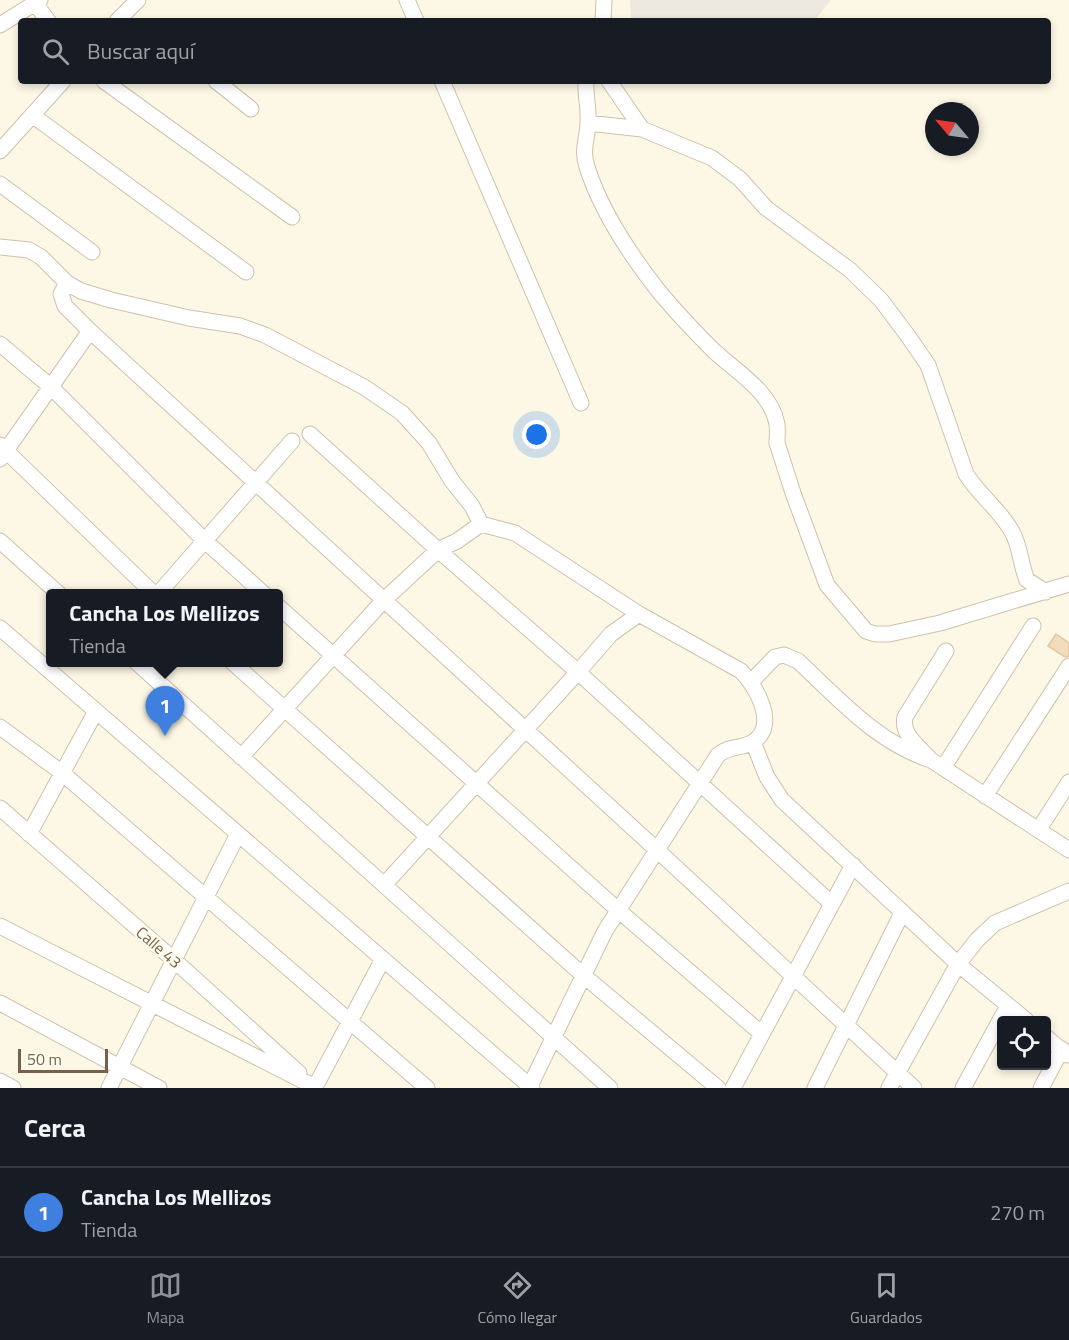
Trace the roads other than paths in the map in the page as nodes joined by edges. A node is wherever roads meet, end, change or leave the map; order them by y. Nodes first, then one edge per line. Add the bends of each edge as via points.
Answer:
1 (407, 0) edge
2 (603, 0) edge
3 (37, 2) edge
4 (46, 18) edge
5 (415, 18) edge
6 (603, 18) edge
7 (0, 25) edge
8 (60, 84) edge
9 (108, 84) edge
10 (220, 84) edge
11 (443, 84) edge
12 (586, 84) edge
13 (611, 84) edge
14 (252, 109) dead end
15 (32, 115) junction
16 (588, 123) junction
17 (642, 129) junction
18 (0, 151) edge
19 (0, 184) edge
20 (292, 217) dead end
21 (0, 247) edge
22 (92, 252) dead end
23 (246, 272) dead end
24 (67, 283) junction
25 (90, 331) junction
26 (0, 344) edge
27 (51, 387) junction
28 (581, 402) dead end
29 (310, 434) dead end
30 (292, 441) dead end
31 (2, 452) edge
32 (255, 482) junction
33 (481, 524) junction
34 (204, 540) junction
35 (0, 541) edge
36 (438, 550) junction
37 (1069, 584) edge
38 (53, 589) edge
39 (151, 589) edge
40 (160, 589) edge
41 (258, 589) edge
42 (1046, 592) junction
43 (384, 600) junction
44 (283, 611) edge
45 (639, 614) junction
46 (1033, 626) dead end
47 (0, 628) edge
48 (946, 651) dead end
49 (334, 656) junction
50 (1069, 666) edge
51 (140, 667) edge
52 (236, 667) edge
53 (578, 672) junction
54 (751, 682) junction
55 (284, 710) junction
56 (96, 711) junction
57 (0, 727) edge
58 (526, 730) junction
59 (753, 742) junction
60 (241, 757) junction
61 (937, 764) junction
62 (62, 772) junction
63 (1069, 782) edge
64 (477, 784) junction
65 (700, 784) junction
66 (985, 795) junction
67 (0, 808) edge
68 (1039, 829) junction
69 (29, 834) junction
70 (238, 834) junction
71 (428, 837) junction
72 (657, 850) junction
73 (1069, 850) edge
74 (853, 865) junction
75 (384, 885) junction
76 (1069, 891) edge
77 (206, 897) junction
78 (832, 904) junction
79 (618, 910) junction
80 (902, 913) junction
81 (0, 926) edge
82 (383, 959) junction
83 (174, 960) junction
84 (958, 964) junction
85 (584, 976) junction
86 (793, 976) junction
87 (0, 1003) edge
88 (152, 1003) junction
89 (1008, 1006) junction
90 (1021, 1016) edge
91 (350, 1022) junction
92 (845, 1025) junction
93 (762, 1034) junction
94 (554, 1038) junction
95 (1051, 1041) edge
96 (1065, 1053) edge
97 (120, 1067) junction
98 (898, 1073) junction
99 (0, 1081) edge
100 (530, 1087) edge
101 (13, 1088) edge
102 (109, 1088) edge
103 (159, 1088) edge
104 (315, 1088) edge
105 (427, 1088) edge
106 (610, 1088) edge
107 (718, 1088) edge
108 (733, 1088) edge
109 (815, 1088) edge
110 (889, 1088) edge
111 (914, 1088) edge
112 (963, 1088) edge
113 (1041, 1088) edge

1 - 5 street
2 - 6 street
3 - 4 street
3 - 7 street
8 - 15 street
9 - 20 street
10 - 14 street
11 - 28 street
12 - 16 street
13 - 17 street
15 - 18 street
15 - 23 street
16 - 17 street
16 - 42 street via 585,160 604,208 658,290 712,349 761,393 772,410 777,442 818,564 827,585 861,626 875,634 889,634
17 - 42 street via 712,158 740,179 766,208 850,270 881,300 928,365 966,474 1000,512 1012,532 1027,580
19 - 22 street
21 - 24 street via 29,250
24 - 25 street via 61,294 64,306
24 - 33 street via 111,300 265,334 364,387 402,413 429,443
25 - 27 street
25 - 32 street
26 - 27 street
27 - 31 street
27 - 34 street
29 - 36 street
30 - 32 street
31 - 39 street
32 - 34 street
32 - 43 street
33 - 36 street
33 - 45 street via 515,533
34 - 40 street
34 - 41 street
35 - 38 street
36 - 43 street
36 - 53 street
37 - 42 street
43 - 49 street
43 - 58 street
44 - 49 street
45 - 53 street via 611,634
45 - 54 street via 741,671
46 - 61 street
47 - 56 street
48 - 61 street via 903,725 904,731
49 - 55 street
49 - 64 street
50 - 66 street
51 - 60 street
52 - 55 street
53 - 58 street
53 - 65 street
54 - 59 street via 762,702 765,722
54 - 61 street via 775,657 784,655 798,661 867,724 897,746
55 - 60 street
55 - 71 street
56 - 62 street
56 - 70 street
57 - 62 street
58 - 64 street
58 - 72 street
59 - 65 street via 727,748 718,755
59 - 74 street via 766,777 782,800
60 - 75 street
61 - 66 street
62 - 69 street
62 - 77 street
63 - 68 street
64 - 71 street
64 - 79 street
65 - 72 street
65 - 78 street
66 - 68 street
67 - 69 street, Calle 43
68 - 73 street
69 - 83 street, Calle 43
70 - 77 street
70 - 82 street
71 - 75 street
71 - 85 street
72 - 79 street
72 - 86 street
74 - 78 street
74 - 80 street
75 - 94 street
76 - 84 street via 995,923
77 - 83 street
77 - 91 street
78 - 86 street
79 - 85 street
79 - 93 street
80 - 84 street
80 - 92 street
81 - 88 street
82 - 91 street
82 - 100 street
83 - 88 street
83 - 104 street, Calle 43
84 - 89 street
84 - 98 street
85 - 94 street
85 - 107 street
86 - 92 street
86 - 93 street
87 - 97 street
88 - 97 street
88 - 104 street
89 - 90 street
89 - 112 street
91 - 104 street
91 - 105 street
92 - 98 street
92 - 109 street
93 - 108 street
94 - 100 street
94 - 106 street
95 - 96 street
96 - 113 street
97 - 102 street
97 - 103 street
98 - 110 street
98 - 111 street
99 - 101 street

